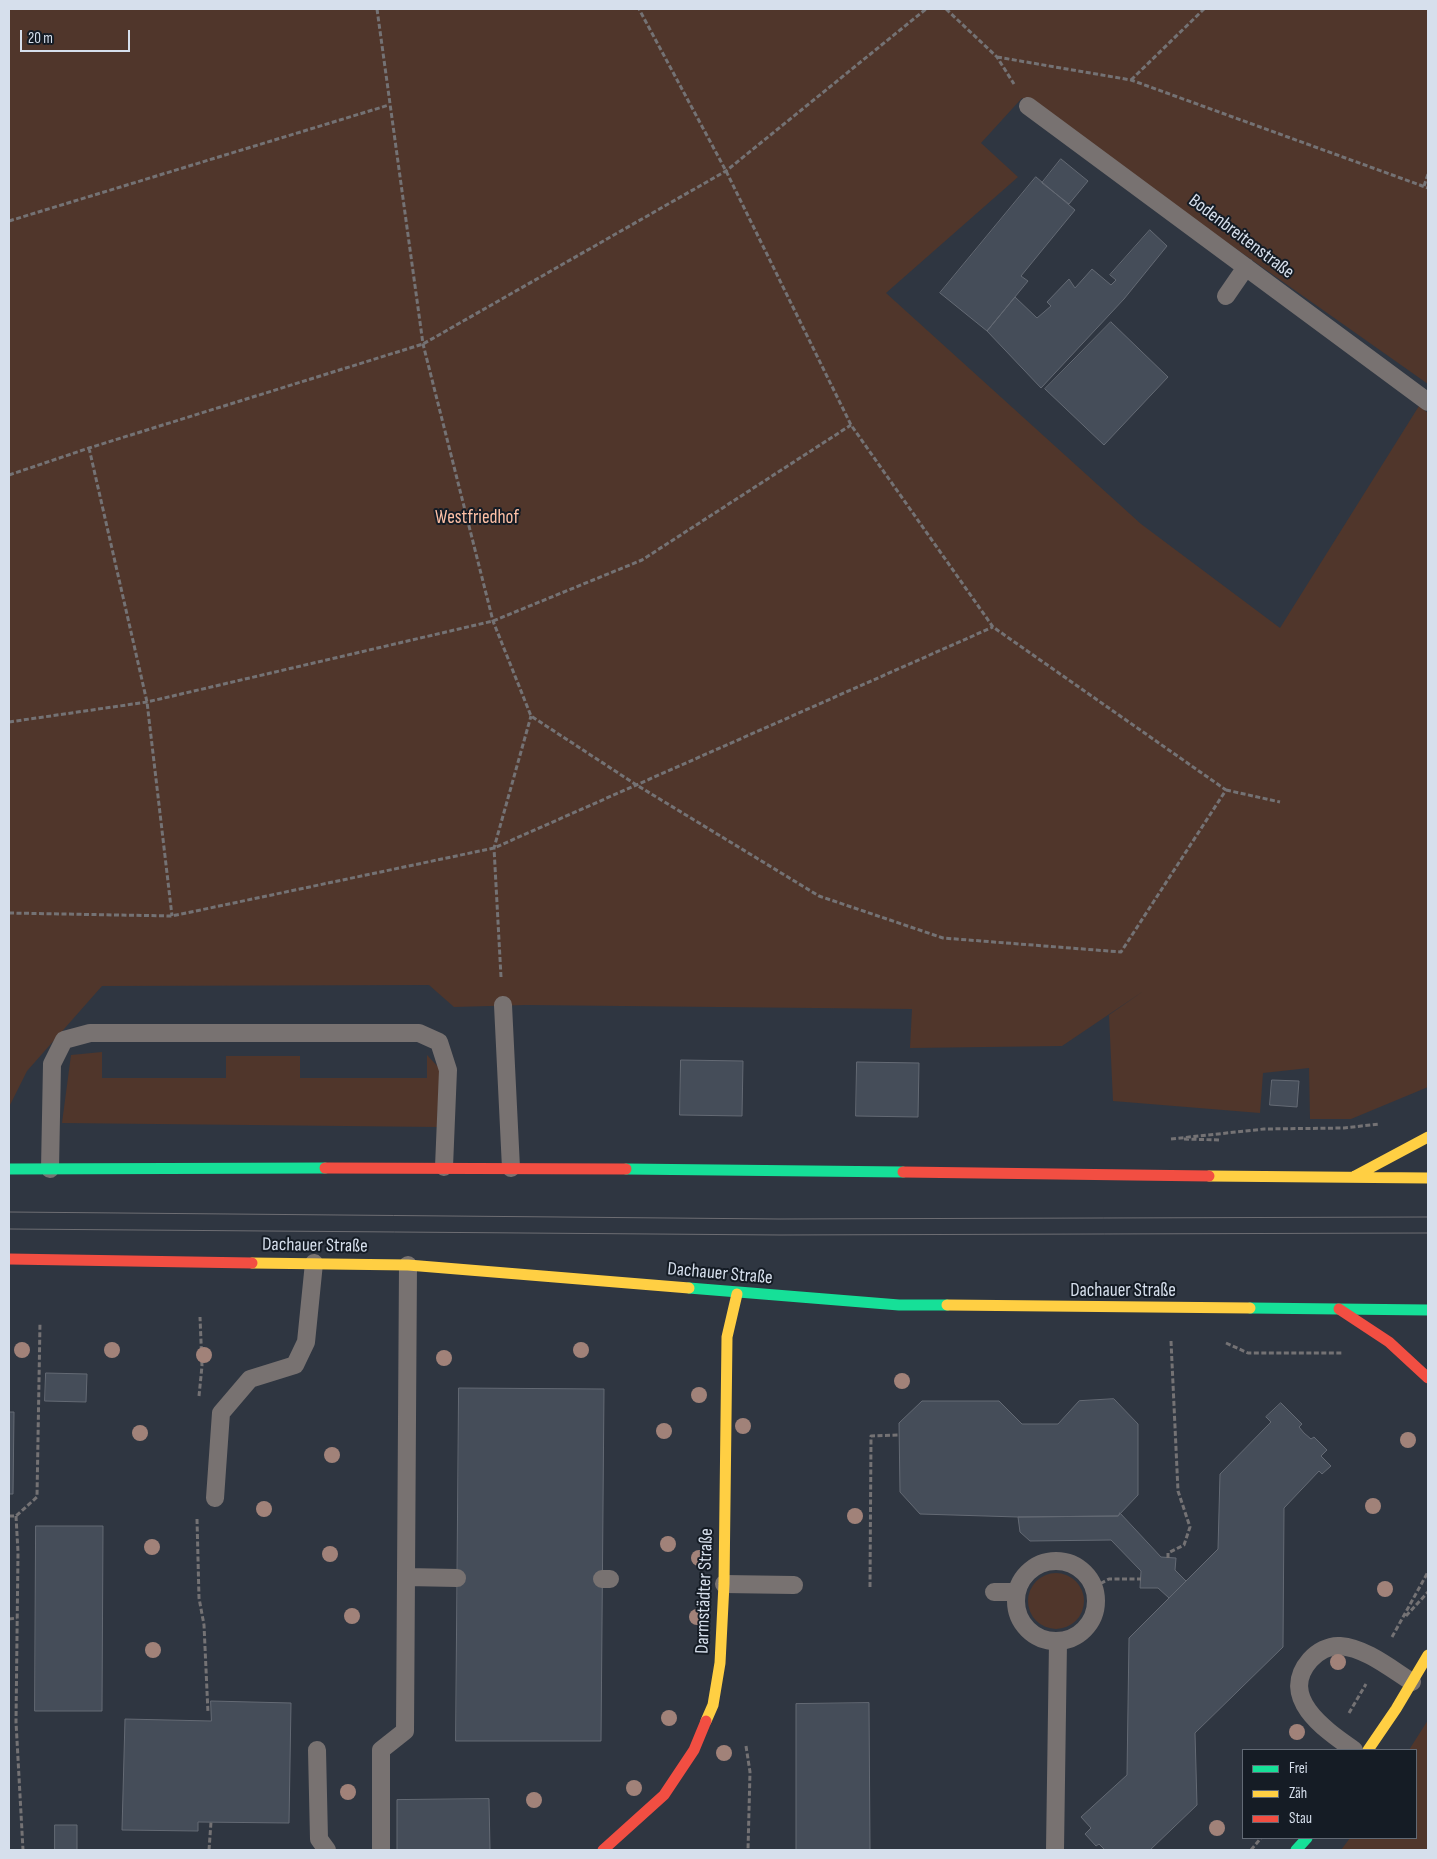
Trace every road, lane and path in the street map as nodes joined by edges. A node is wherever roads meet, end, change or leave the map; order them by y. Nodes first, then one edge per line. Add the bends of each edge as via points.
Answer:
1 (377, 9) edge
2 (639, 9) edge
3 (926, 9) edge
4 (946, 9) edge
5 (1204, 9) edge
6 (1131, 80) junction
7 (389, 105) junction
8 (1028, 106) dead end
9 (726, 171) junction
10 (1428, 174) edge
11 (1424, 186) junction
12 (1428, 188) edge
13 (9, 221) edge
14 (1246, 267) junction
15 (1226, 296) dead end
16 (423, 344) junction
17 (1428, 402) edge
18 (851, 424) junction
19 (89, 448) junction
20 (9, 476) edge
21 (494, 620) junction
22 (993, 627) junction
23 (147, 702) junction
24 (531, 716) junction
25 (9, 722) edge
26 (635, 784) junction
27 (1226, 790) junction
28 (1280, 802) dead end
29 (494, 848) junction
30 (9, 913) edge
31 (172, 916) junction
32 (503, 1005) joint
33 (1382, 1123) dead end
34 (1428, 1137) edge
35 (1171, 1139) dead end
36 (444, 1168) junction
37 (511, 1168) junction
38 (9, 1169) edge
39 (50, 1169) junction
40 (1350, 1178) junction
41 (1428, 1178) edge
42 (9, 1259) edge
43 (314, 1263) junction
44 (408, 1265) junction
45 (737, 1294) junction
46 (1339, 1309) junction
47 (1428, 1310) edge
48 (40, 1323) dead end
49 (1171, 1341) dead end
50 (1221, 1341) dead end
51 (1352, 1356) dead end
52 (1428, 1378) edge
53 (899, 1435) dead end
54 (214, 1498) dead end
55 (9, 1516) edge
56 (16, 1516) junction
57 (1168, 1558) dead end
58 (1428, 1572) edge
59 (407, 1577) junction
60 (457, 1578) dead end
61 (1141, 1579) dead end
62 (724, 1584) junction
63 (794, 1585) dead end
64 (870, 1587) dead end
65 (1094, 1587) junction
66 (994, 1592) dead end
67 (1016, 1592) junction
68 (1428, 1592) edge
69 (17, 1618) junction
70 (9, 1619) edge
71 (1058, 1642) junction
72 (1428, 1655) edge
73 (1412, 1682) junction
74 (746, 1746) dead end
75 (1353, 1749) edge
76 (1369, 1749) edge
77 (317, 1750) dead end
78 (211, 1822) dead end
79 (1260, 1839) edge
80 (1306, 1839) edge
81 (24, 1850) edge
82 (209, 1850) edge
83 (327, 1850) edge
84 (381, 1850) edge
85 (603, 1850) edge
86 (748, 1850) edge
87 (1054, 1850) edge
88 (1251, 1850) edge
89 (1296, 1850) edge

1 - 7 path
2 - 9 path
3 - 9 path
4 - 6 path via 997,57
5 - 6 path
6 - 11 path
7 - 13 path
7 - 16 path
8 - 14 lane, Bodenbreitenstraße
9 - 16 path
9 - 18 path
10 - 11 path
11 - 12 path
14 - 15 lane
14 - 17 lane, Bodenbreitenstraße
16 - 19 path
16 - 21 path
18 - 21 path via 642,560
18 - 22 path
19 - 20 path
19 - 23 path
21 - 23 path
21 - 24 path
22 - 26 path
22 - 27 path
23 - 25 path
23 - 31 path
24 - 26 path
24 - 29 path
26 - 27 path via 819,896 943,938 1121,952
26 - 29 path
27 - 28 path
29 - 31 path
29 - 32 path
30 - 31 path
32 - 37 lane
33 - 35 path via 1344,1128 1264,1129
34 - 40 main road
36 - 37 main road
36 - 39 main road
36 - 39 lane via 448,1070 439,1042 419,1033 90,1033 64,1040 52,1064
37 - 40 main road
38 - 39 main road
40 - 41 main road
42 - 43 main road, Dachauer Straße
43 - 44 main road, Dachauer Straße
43 - 54 lane via 306,1342 295,1365 250,1380 221,1413
44 - 45 main road, Dachauer Straße
44 - 59 lane
45 - 46 main road, Dachauer Straße via 899,1305
45 - 62 main road, Darmstädter Straße via 727,1337
46 - 47 main road, Dachauer Straße
46 - 52 main road via 1390,1342
48 - 56 path via 37,1496
49 - 57 path via 1178,1491 1190,1527 1184,1545 1168,1553
50 - 51 path via 1248,1353 1343,1353
53 - 64 path via 871,1436
55 - 56 path
56 - 69 path
58 - 68 path via 1402,1620
59 - 60 lane
59 - 84 lane via 405,1731 380,1750
61 - 65 path via 1109,1579
62 - 63 lane
62 - 85 main road, Darmstädter Straße via 720,1663 714,1705 694,1750 664,1795
65 - 67 lane via 1078,1567 1066,1561 1053,1560 1029,1570 1020,1580
65 - 71 lane via 1095,1612 1090,1623 1070,1639
66 - 67 lane
67 - 71 lane via 1015,1605 1024,1628 1034,1636
69 - 70 path
69 - 81 path via 16,1722
71 - 87 lane
72 - 73 main road
73 - 75 lane via 1360,1651 1340,1646 1319,1652 1310,1660 1301,1677 1304,1706 1312,1717
73 - 76 main road
74 - 86 path via 750,1772
77 - 83 lane via 319,1839
78 - 82 path
79 - 88 path
80 - 89 main road

